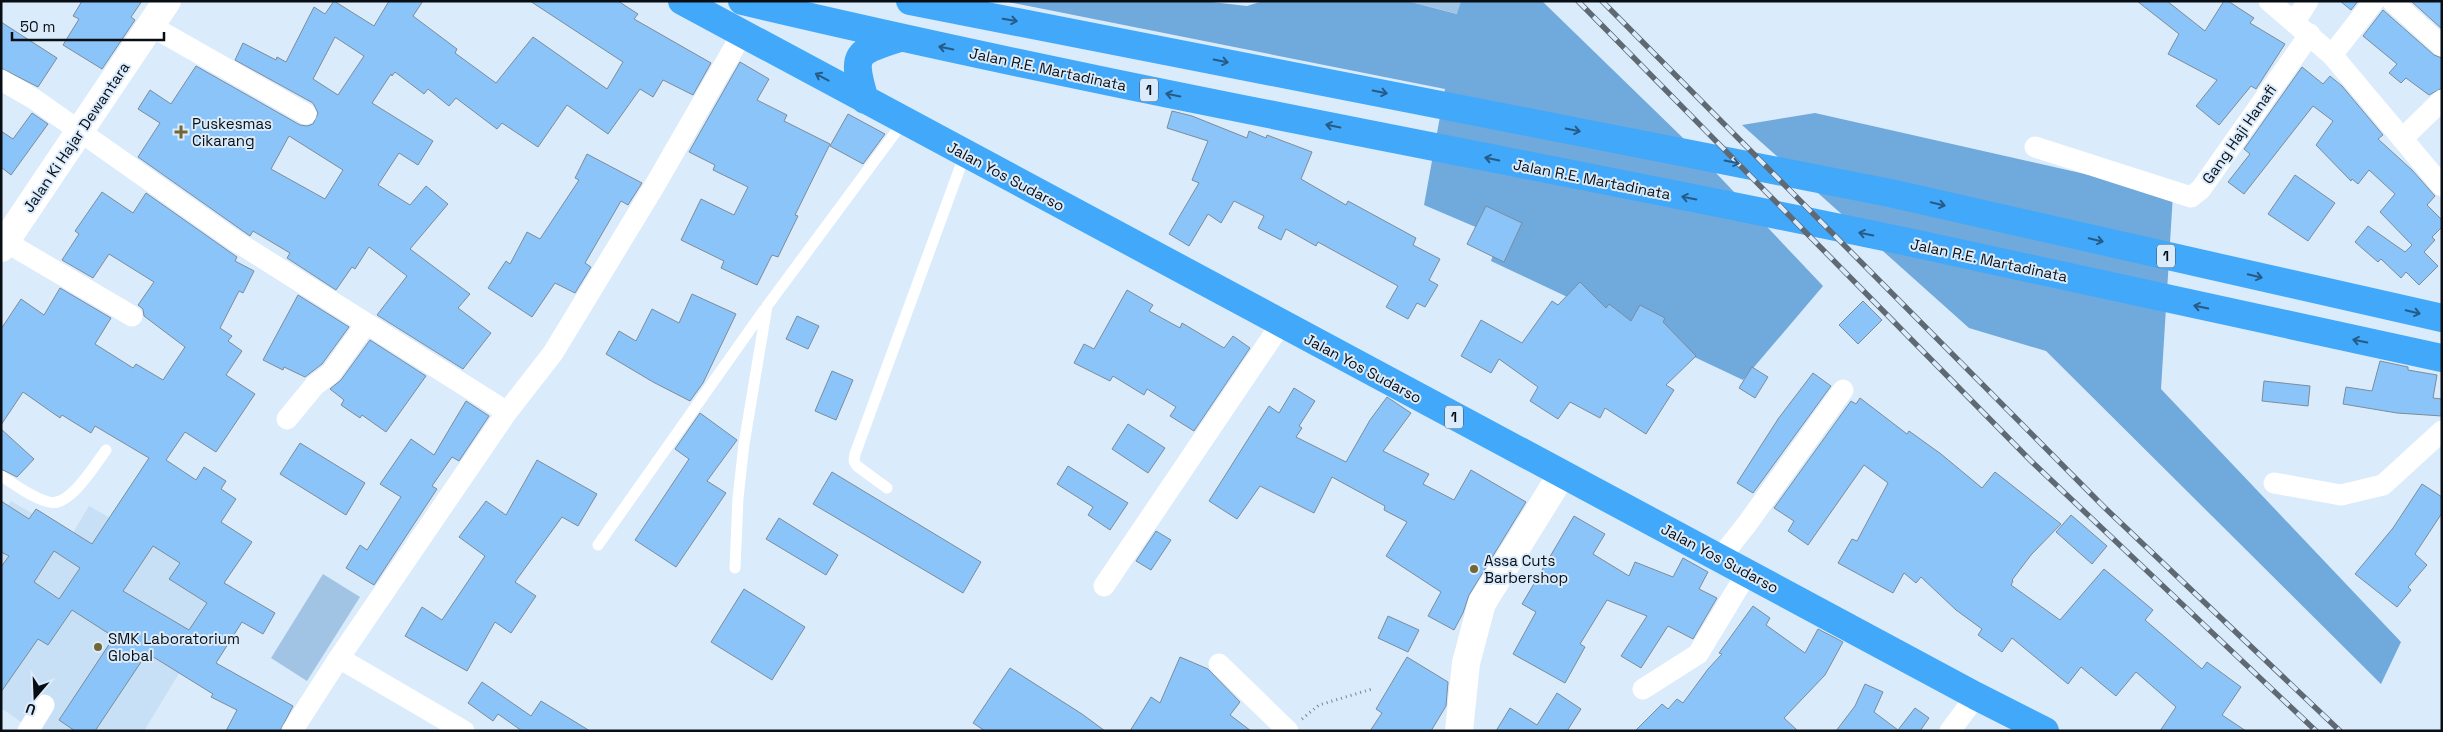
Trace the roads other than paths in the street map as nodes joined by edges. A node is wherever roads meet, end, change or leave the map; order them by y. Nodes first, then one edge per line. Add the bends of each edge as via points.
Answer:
1 (167, 1) edge
2 (682, 1) edge
3 (742, 1) edge
4 (910, 1) edge
5 (2270, 1) edge
6 (2308, 1) edge
7 (2374, 1) edge
8 (2392, 1) edge
9 (151, 26) junction
10 (2302, 28) junction
11 (742, 34) junction
12 (900, 38) junction
13 (2442, 46) edge
14 (2332, 55) junction
15 (1, 80) edge
16 (865, 100) junction
17 (2442, 100) edge
18 (306, 114) dead end
19 (904, 121) junction
20 (80, 133) junction
21 (2402, 139) junction
22 (2035, 148) dead end
23 (965, 154) junction
24 (2442, 186) edge
25 (4, 245) edge
26 (767, 306) junction
27 (132, 316) dead end
28 (2442, 318) edge
29 (366, 324) junction
30 (1281, 324) junction
31 (2442, 358) edge
32 (1843, 390) dead end
33 (507, 412) junction
34 (287, 419) dead end
35 (2442, 431) edge
36 (106, 450) dead end
37 (1562, 474) junction
38 (1, 476) edge
39 (2274, 483) dead end
40 (887, 488) dead end
41 (598, 545) dead end
42 (1720, 558) junction
43 (735, 568) dead end
44 (1747, 573) junction
45 (1104, 586) dead end
46 (339, 658) junction
47 (1219, 664) dead end
48 (1643, 689) dead end
49 (1976, 696) junction
50 (44, 705) dead end
51 (1292, 728) edge
52 (28, 731) edge
53 (292, 731) edge
54 (464, 731) edge
55 (1458, 731) edge
56 (1950, 731) edge
57 (2045, 731) edge

1 - 9 main road, Jalan Ki Hajar Dewantara
2 - 11 highway, Jalan Yos Sudarso / 1
3 - 12 highway, Jalan R.E. Martadinata / 1
4 -> 28 highway, 1 via 1890,193
5 - 10 street
6 - 10 street
7 - 14 street
8 - 13 street
9 - 18 street
9 - 20 main road, Jalan Ki Hajar Dewantara
10 - 14 street
10 - 22 street, Gang Haji Hanafi via 2249,118 2200,189 2191,197
16 -> 11 highway, Jalan Yos Sudarso / 1
11 - 33 street via 598,281 553,353
12 - 16 highway via 870,48 860,57 856,70
31 -> 12 highway, Jalan R.E. Martadinata / 1 via 1913,243 1134,88
14 - 21 street
15 - 20 street via 34,99
16 - 19 highway, Jalan Yos Sudarso / 1
17 - 21 street
19 - 23 highway, Jalan Yos Sudarso / 1
19 - 26 lane
20 - 25 main road, Jalan Ki Hajar Dewantara
20 - 29 street via 234,240
21 - 24 street
23 - 30 highway, Jalan Yos Sudarso / 1
23 - 40 lane via 855,454 857,466
25 - 27 street
26 - 41 lane
26 - 43 lane via 744,444
29 - 33 street
29 - 34 street via 331,373 315,385
30 - 37 highway, Jalan Yos Sudarso / 1
30 - 45 street
32 - 42 street
33 - 46 street
35 - 39 street via 2383,485 2342,495
36 - 38 lane via 64,501 51,503
37 - 42 highway, Jalan Yos Sudarso / 1
37 - 55 main road via 1482,603 1466,663
42 - 44 highway, Jalan Yos Sudarso / 1
44 - 48 street via 1698,654
44 - 49 highway, Jalan Yos Sudarso / 1
46 - 53 street
46 - 54 street
47 - 51 street
49 - 56 street
49 - 57 highway, Jalan Yos Sudarso / 1
50 - 52 street

